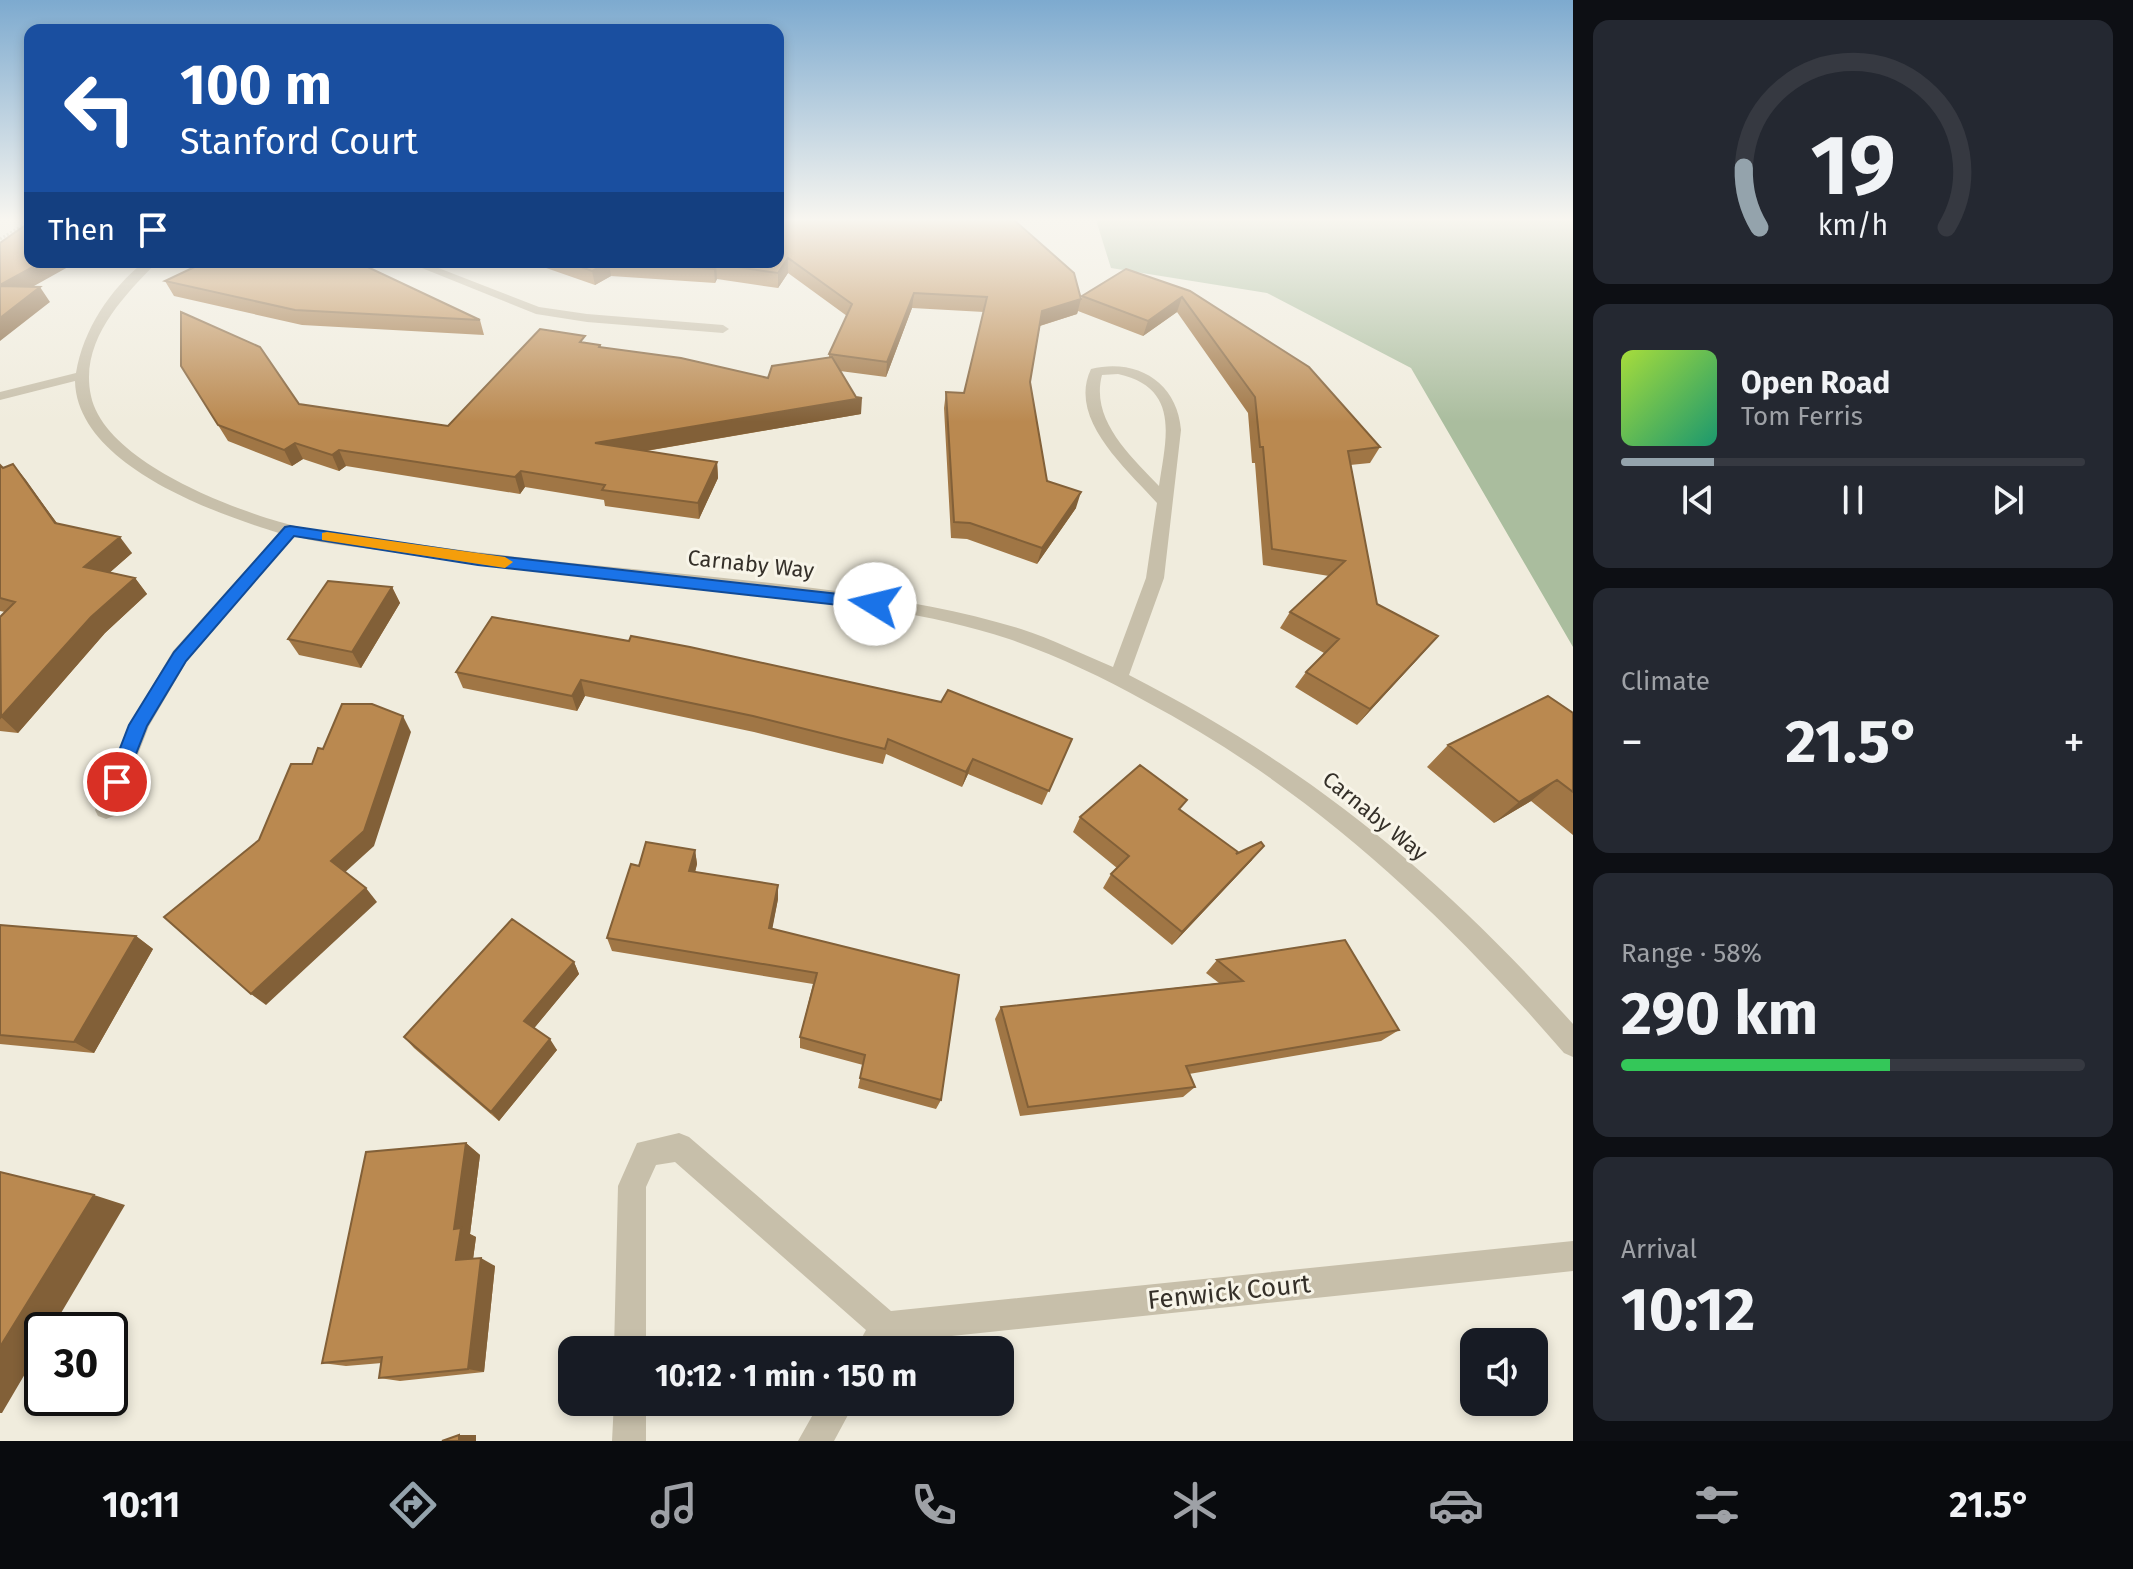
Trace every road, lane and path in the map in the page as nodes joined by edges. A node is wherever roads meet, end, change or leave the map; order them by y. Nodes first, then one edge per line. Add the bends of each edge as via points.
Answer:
1 (128, 287) edge
2 (478, 287) edge
3 (723, 329) dead end
4 (80, 376) junction
5 (0, 396) edge
6 (1164, 501) junction
7 (290, 531) junction
8 (1119, 676) junction
9 (106, 810) dead end
10 (1573, 1044) edge
11 (1573, 1256) edge
12 (630, 1336) edge
13 (875, 1336) edge
14 (903, 1336) edge
15 (630, 1416) edge
16 (830, 1416) edge
17 (629, 1441) edge
18 (815, 1441) edge

1 - 4 street via 91,339
2 - 3 street via 536,310
4 - 5 street
4 - 7 street, Carnaby Way via 89,413 120,448 192,496
6 - 6 street via 1097,419 1090,389 1096,372 1129,371 1172,410
6 - 8 street via 1155,578
7 - 8 street, Carnaby Way via 478,560 846,598 1030,640
7 - 9 street via 180,656 139,725
8 - 10 street, Carnaby Way via 1199,718 1287,775 1393,858 1525,985
11 - 14 street, Fenwick Court
12 - 13 street, Fenwick Court via 632,1186 647,1153 679,1147
15 - 17 street
16 - 18 street

